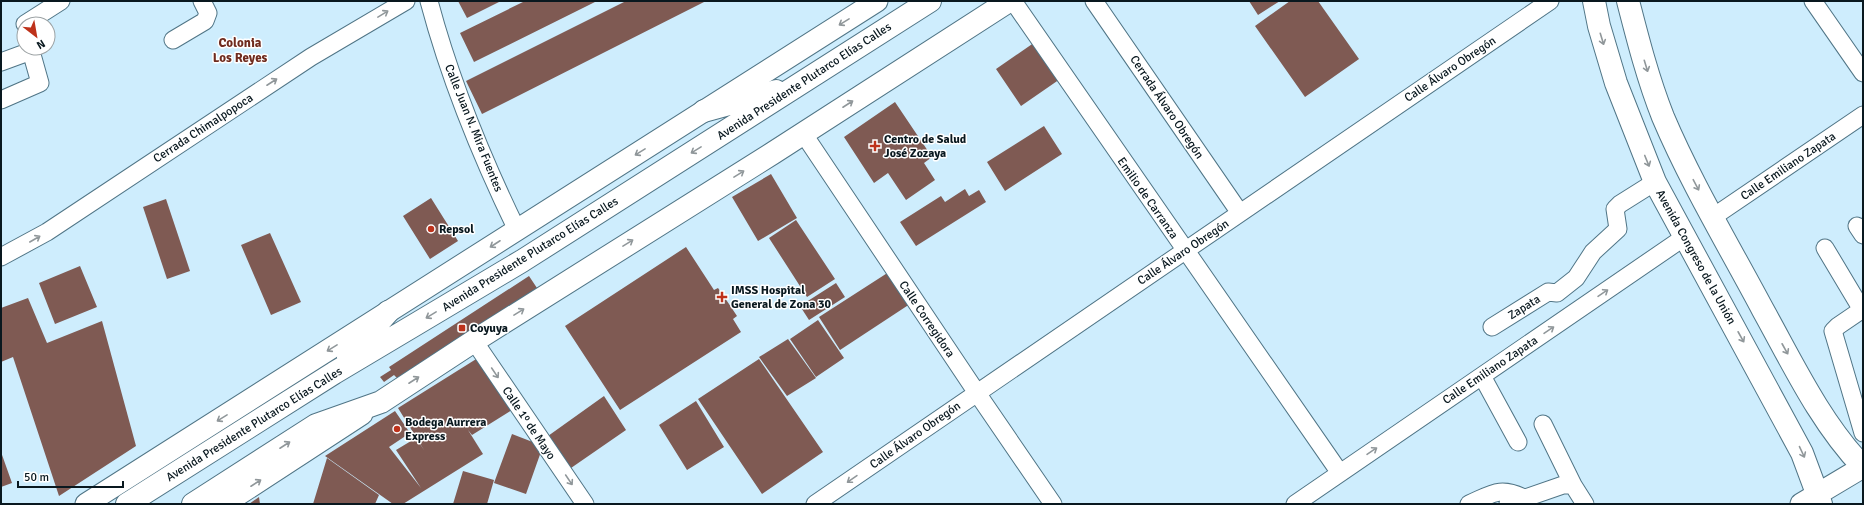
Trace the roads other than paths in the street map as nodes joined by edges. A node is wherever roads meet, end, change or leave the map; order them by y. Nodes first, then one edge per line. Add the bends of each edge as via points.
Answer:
1 (61, 1) edge
2 (202, 1) edge
3 (406, 1) edge
4 (429, 1) edge
5 (877, 1) edge
6 (930, 1) edge
7 (1009, 1) edge
8 (1013, 1) edge
9 (1094, 1) edge
10 (1550, 1) edge
11 (1594, 1) edge
12 (1628, 1) edge
13 (1813, 1) edge
14 (37, 16) edge
15 (173, 40) dead end
16 (16, 56) edge
17 (33, 56) edge
18 (1, 62) edge
19 (1863, 73) edge
20 (798, 85) junction
21 (1, 100) edge
22 (704, 111) junction
23 (1863, 115) edge
24 (803, 133) junction
25 (1655, 182) junction
26 (1240, 213) junction
27 (1712, 216) junction
28 (517, 230) junction
29 (1686, 236) junction
30 (1825, 248) dead end
31 (1184, 251) junction
32 (1, 257) edge
33 (1557, 293) junction
34 (1862, 310) edge
35 (388, 312) junction
36 (1570, 315) junction
37 (1492, 327) dead end
38 (474, 341) junction
39 (334, 373) junction
40 (1482, 376) junction
41 (976, 393) junction
42 (381, 402) junction
43 (1543, 424) dead end
44 (1863, 434) edge
45 (1518, 442) dead end
46 (1863, 467) edge
47 (1340, 473) junction
48 (1572, 485) junction
49 (1516, 501) edge
50 (1813, 501) edge
51 (86, 504) edge
52 (127, 504) edge
53 (193, 504) edge
54 (224, 504) edge
55 (585, 504) edge
56 (815, 504) edge
57 (1053, 504) edge
58 (1295, 504) edge
59 (1469, 504) edge
60 (1585, 504) edge

1 - 14 street
2 - 15 street via 208,13 205,21
32 -> 3 street, Cerrada Chimalpopoca via 47,232 311,57
4 - 28 street, Calle Juan N. Mira Fuentes via 466,115
5 -> 22 street, Avenida Presidente Plutarco Elías Calles
6 - 20 main road, Avenida Presidente Plutarco Elías Calles
24 -> 7 main road
8 - 31 street, Emilio de Carranza
9 - 26 street, Cerrada Álvaro Obregón
10 - 26 street, Calle Álvaro Obregón
11 -> 25 main road, Avenida Congreso de la Unión via 1616,83
12 -> 27 main road via 1645,66 1663,116
13 - 19 street
16 - 18 street
17 - 21 street via 40,83
20 - 22 main road
20 -> 39 main road, Avenida Presidente Plutarco Elías Calles via 522,261
22 -> 28 street, Avenida Presidente Plutarco Elías Calles
23 - 27 street, Calle Emiliano Zapata
38 -> 24 main road
24 - 41 street, Calle Corregidora
25 - 29 main road, Avenida Congreso de la Unión
25 - 33 street via 1615,209 1618,229 1593,252 1576,278
26 - 31 street, Calle Álvaro Obregón
27 -> 46 main road via 1833,434
28 -> 35 street, Avenida Presidente Plutarco Elías Calles
36 -> 29 street, Calle Emiliano Zapata
29 -> 50 main road, Avenida Congreso de la Unión via 1802,452
30 - 34 street
31 - 41 street, Calle Álvaro Obregón
31 - 47 street, Emilio de Carranza
33 - 36 street
33 - 37 street, Zapata via 1548,292
34 - 44 street via 1833,332
35 - 39 main road
35 -> 51 street, Avenida Presidente Plutarco Elías Calles
40 -> 36 street, Calle Emiliano Zapata
42 -> 38 main road
38 -> 55 street, Calle 1º de Mayo
39 - 52 main road, Avenida Presidente Plutarco Elías Calles
40 - 45 street
47 -> 40 street, Calle Emiliano Zapata
41 -> 56 street, Calle Álvaro Obregón
41 - 57 street, Calle Corregidora
53 -> 42 main road via 316,425
54 -> 42 street
43 - 48 street
46 - 50 street
47 - 58 street, Calle Emiliano Zapata
48 - 49 street via 1563,485
48 - 60 street
49 - 59 street via 1512,492 1498,492

